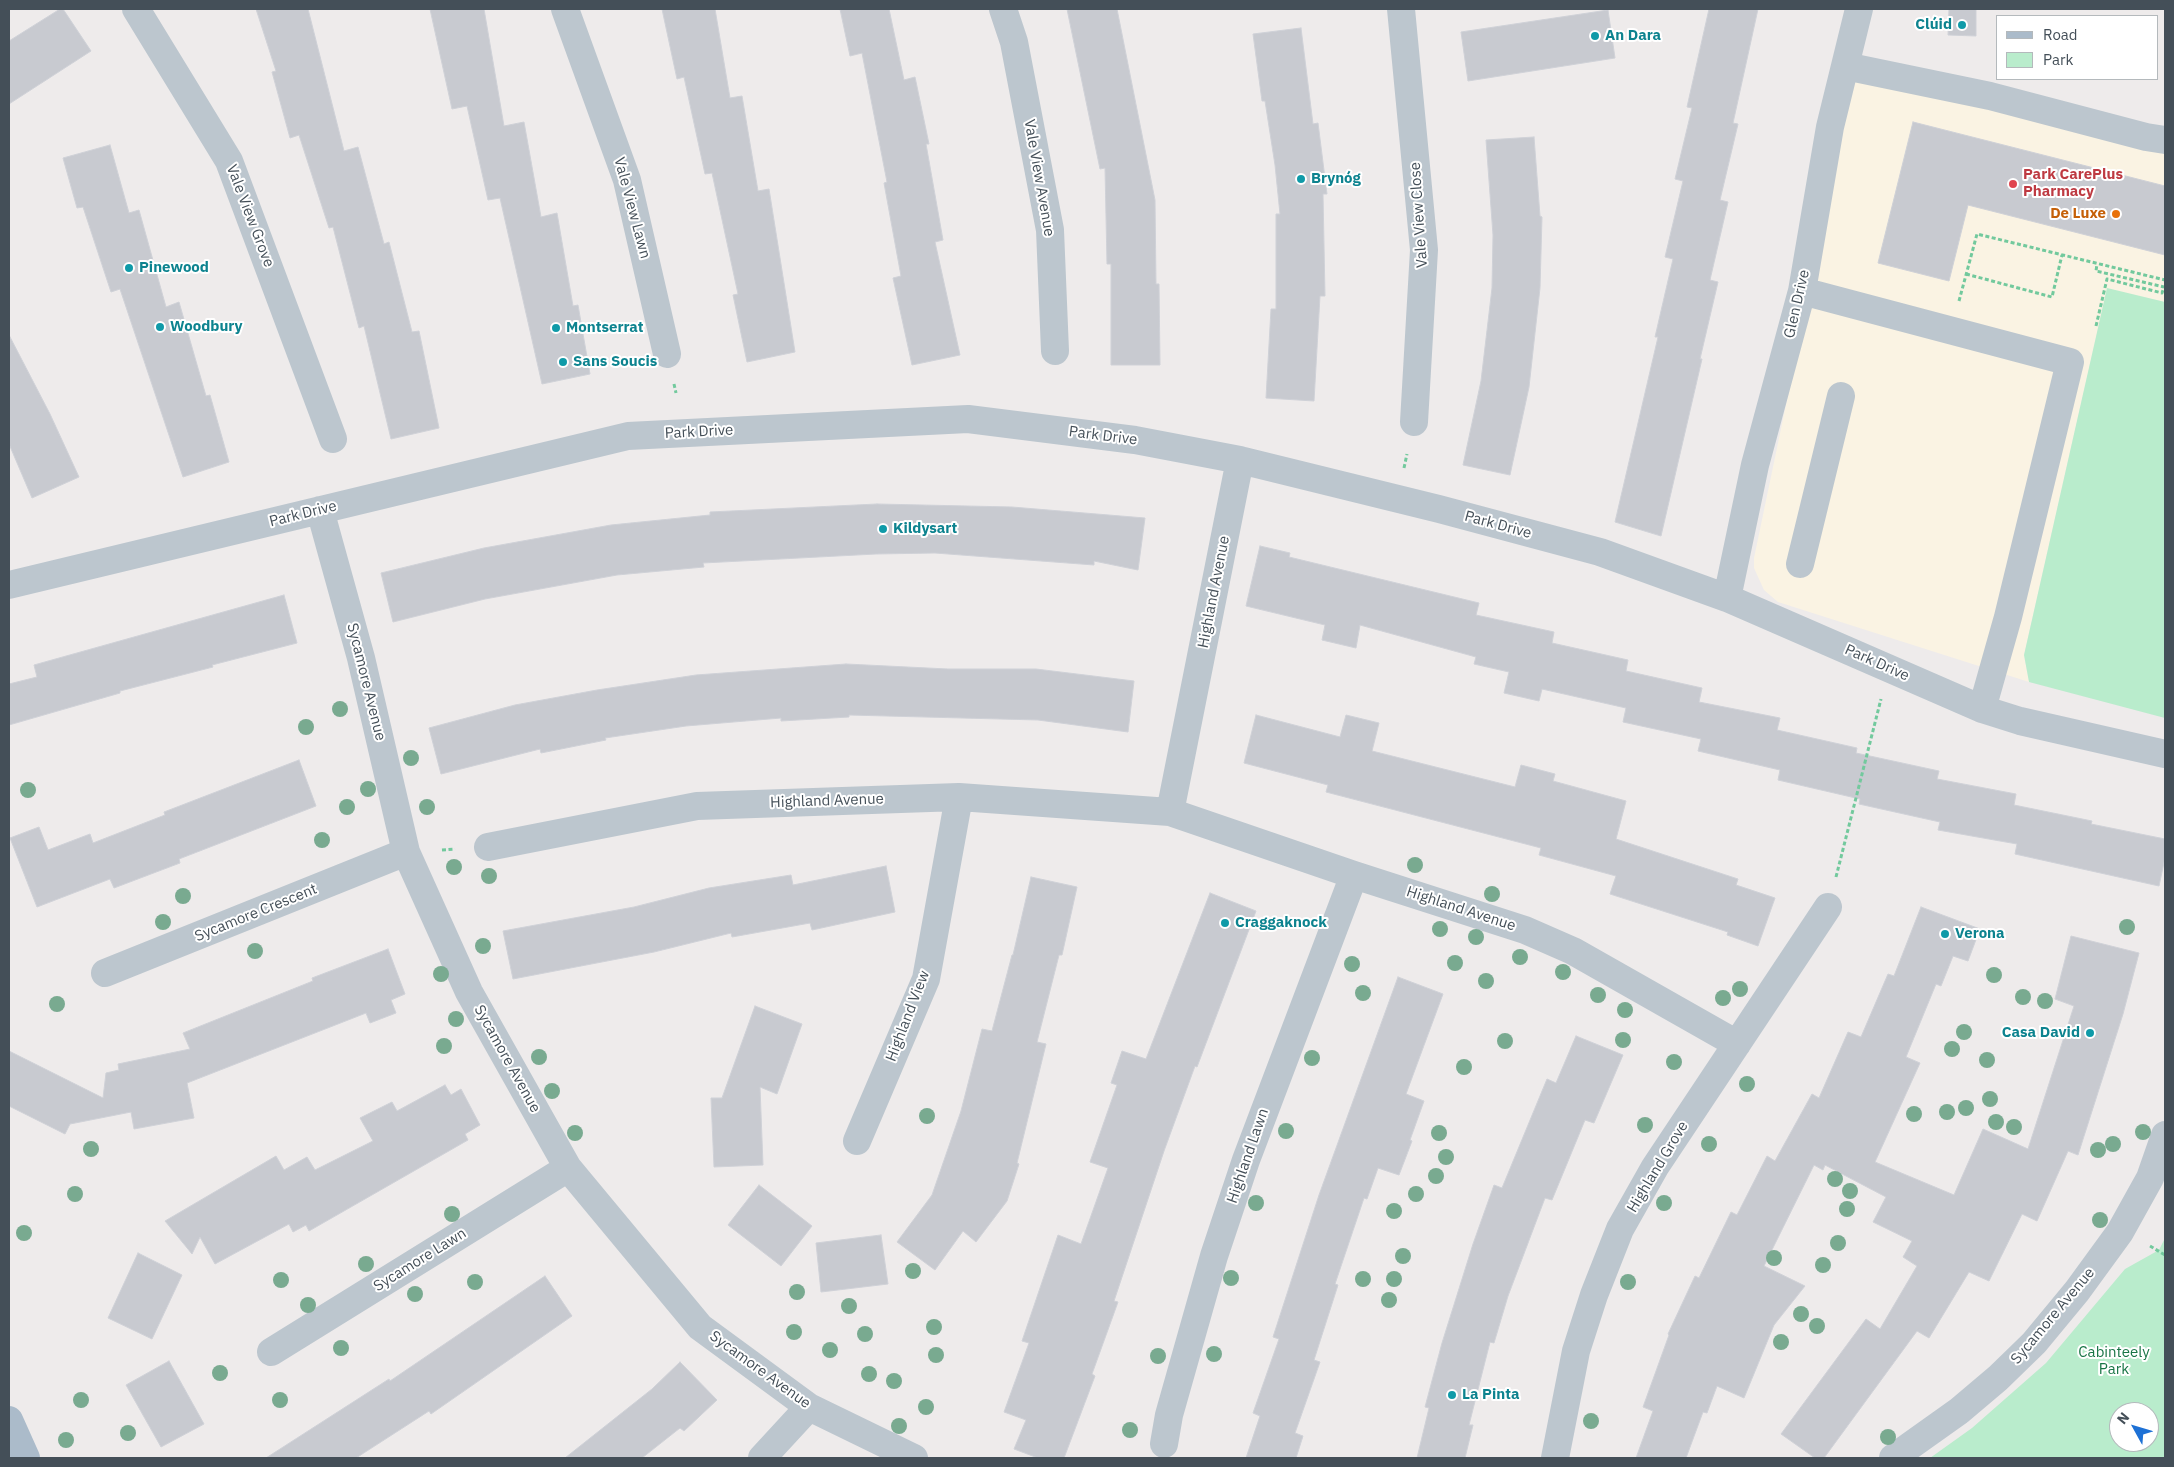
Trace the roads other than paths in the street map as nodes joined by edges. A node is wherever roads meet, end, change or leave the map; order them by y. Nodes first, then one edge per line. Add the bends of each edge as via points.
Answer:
1 (136, 9) edge
2 (565, 9) edge
3 (1003, 9) edge
4 (1401, 9) edge
5 (1859, 9) edge
6 (1845, 66) junction
7 (2165, 140) edge
8 (1802, 290) junction
9 (1055, 351) dead end
10 (667, 354) dead end
11 (1840, 396) dead end
12 (1414, 422) road end
13 (333, 439) dead end
14 (1240, 460) junction
15 (320, 510) junction
16 (1800, 564) dead end
17 (9, 584) edge
18 (1727, 598) junction
19 (1982, 708) junction
20 (2165, 754) edge
21 (959, 797) junction
22 (1170, 812) junction
23 (488, 847) road end
24 (406, 852) junction
25 (1354, 875) junction
26 (1828, 907) road end
27 (105, 974) dead end
28 (1737, 1044) junction
29 (2165, 1134) edge
30 (857, 1141) dead end
31 (568, 1168) junction
32 (271, 1352) dead end
33 (809, 1407) junction
34 (9, 1420) edge
35 (1164, 1444) dead end
36 (26, 1458) edge
37 (762, 1458) edge
38 (914, 1458) edge
39 (1555, 1458) edge
40 (1892, 1458) edge

1 - 13 street, Vale View Grove via 229,161
2 - 10 street, Vale View Lawn via 627,180
3 - 9 street, Vale View Avenue via 1014,42 1050,230
4 - 12 street, Vale View Close via 1424,250
5 - 6 street, Glen Drive
6 - 7 street via 1990,96 2146,138
6 - 8 street, Glen Drive via 1830,127
8 - 18 street, Glen Drive via 1755,465
8 - 19 street via 2070,362 2008,617
11 - 16 street
14 - 15 street, Park Drive via 1135,440 968,419 637,436
14 - 18 street, Park Drive via 1600,552
14 - 22 street, Highland Avenue
15 - 17 street, Park Drive
15 - 24 street, Sycamore Avenue via 360,658
18 - 19 street, Park Drive
19 - 20 street, Park Drive via 2020,721
21 - 22 street, Highland Avenue
21 - 23 street, Highland Avenue via 697,806
21 - 30 street, Highland View via 926,978
22 - 25 street, Highland Avenue
24 - 27 street, Sycamore Crescent
24 - 31 street, Sycamore Avenue via 469,992
25 - 28 street, Highland Avenue via 1525,930 1573,951
25 - 35 street, Highland Lawn via 1246,1160 1214,1256 1169,1415
26 - 28 street, Highland Grove
28 - 39 street, Highland Grove via 1655,1167 1620,1229 1576,1351
29 - 40 street, Sycamore Avenue via 2150,1178 2120,1232 2040,1336 1959,1411
31 - 32 street, Sycamore Lawn
31 - 33 street, Sycamore Avenue via 700,1327
33 - 37 street
33 - 38 street, Sycamore Avenue
34 - 36 main road

